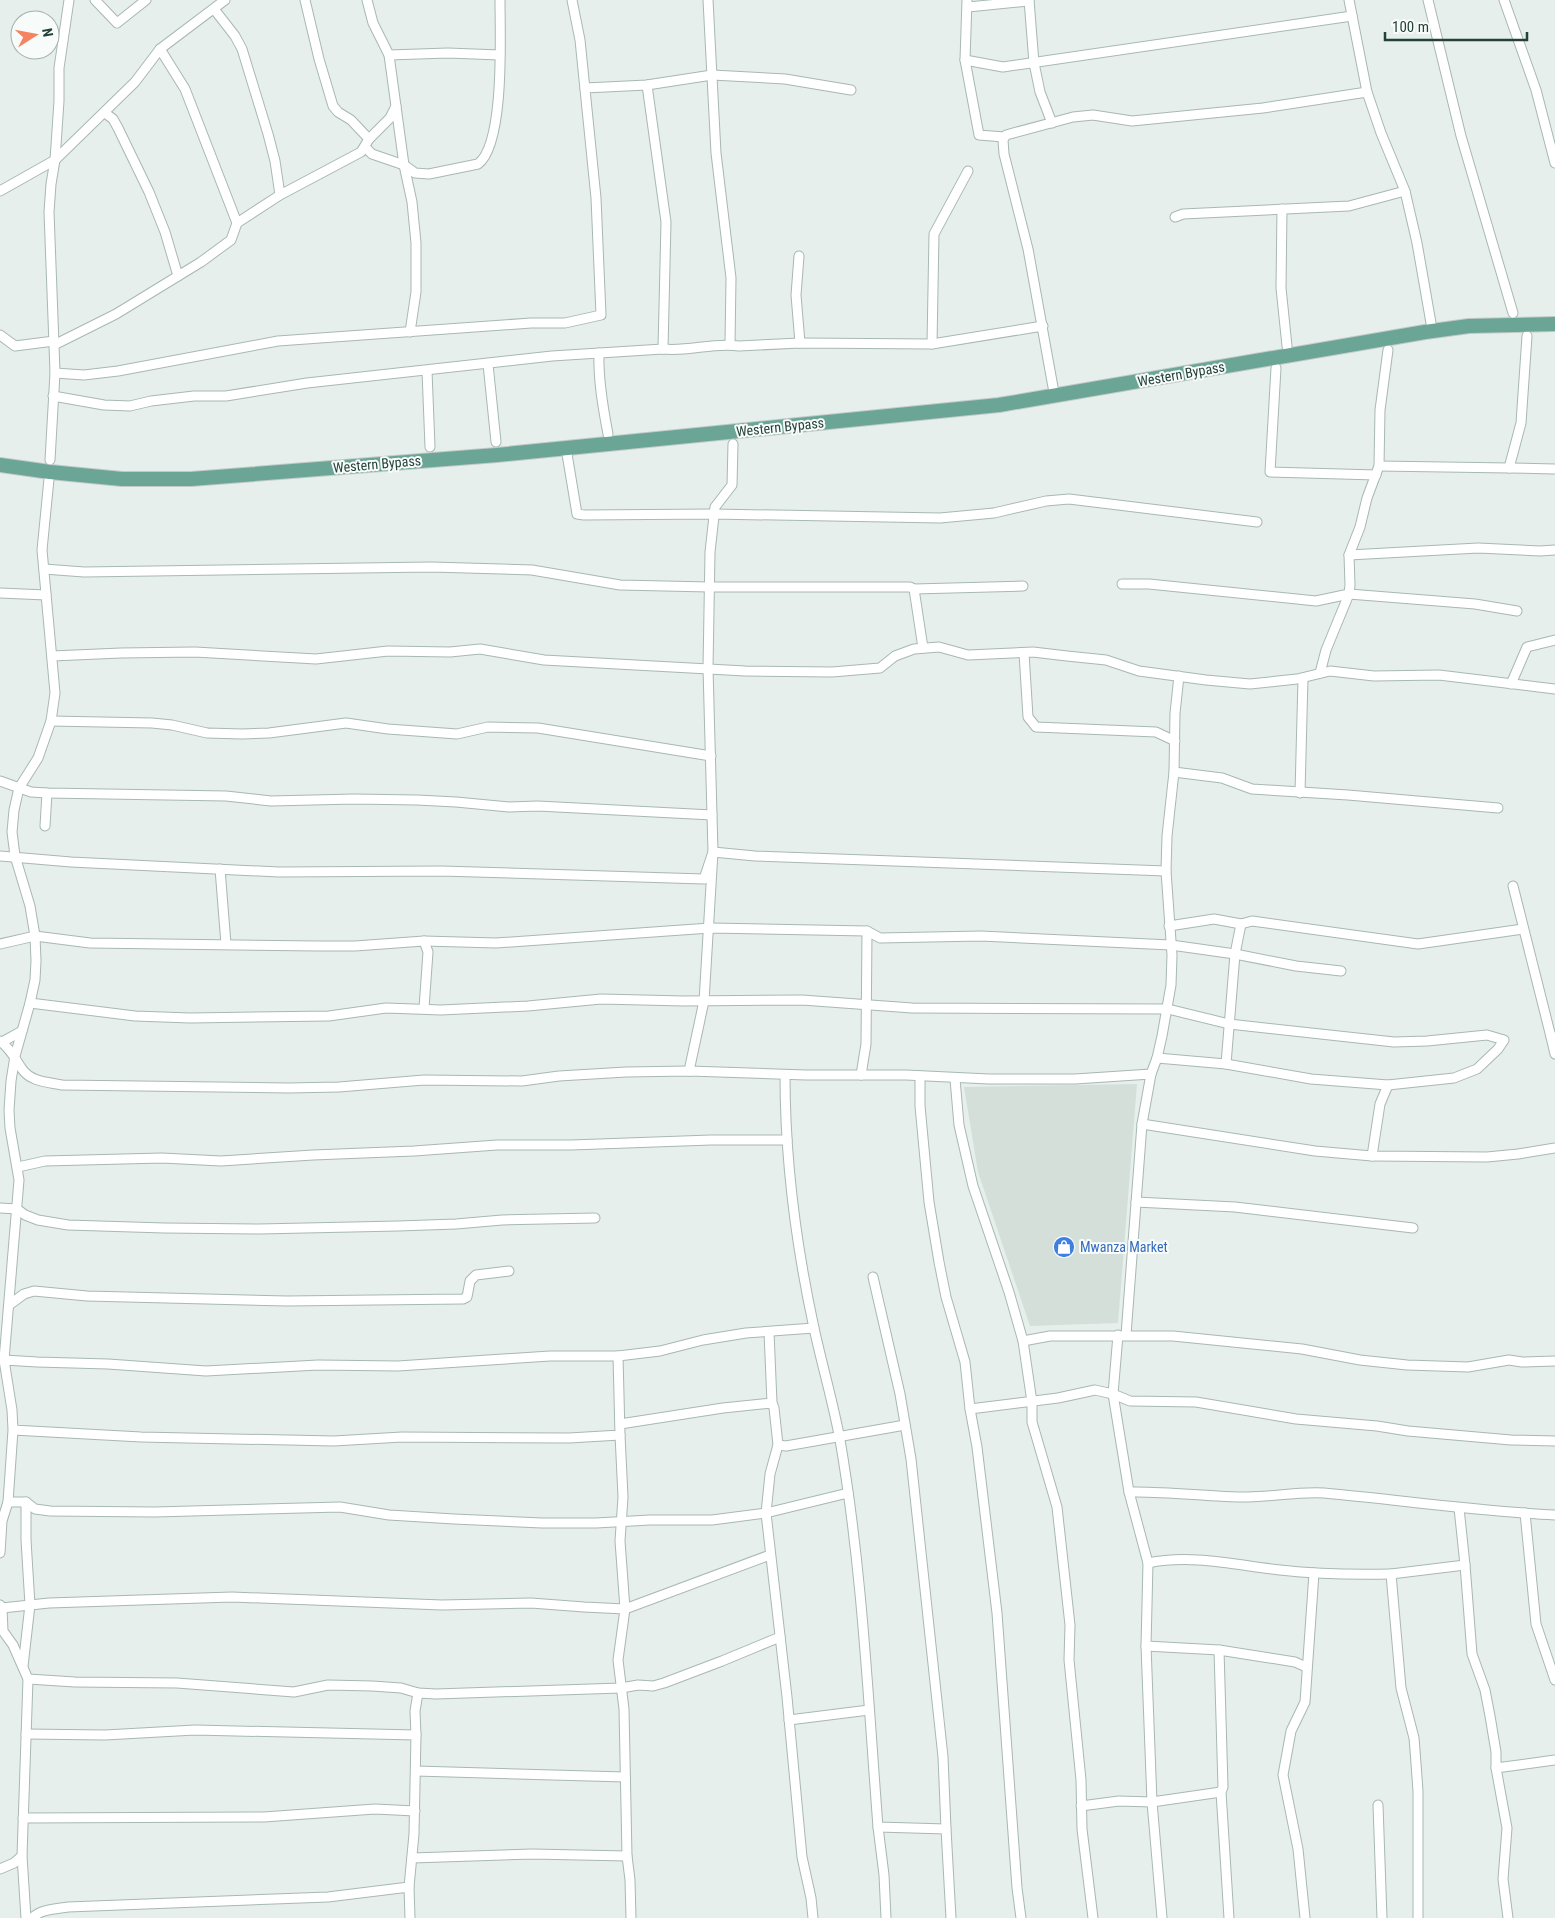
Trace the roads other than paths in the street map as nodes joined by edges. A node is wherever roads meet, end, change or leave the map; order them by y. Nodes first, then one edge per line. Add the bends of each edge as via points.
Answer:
1 (69, 0) edge
2 (96, 0) edge
3 (146, 0) edge
4 (225, 0) edge
5 (305, 0) edge
6 (367, 0) edge
7 (500, 0) edge
8 (572, 0) edge
9 (708, 0) edge
10 (1348, 0) edge
11 (1428, 0) edge
12 (1504, 0) edge
13 (1029, 1) edge
14 (968, 4) edge
15 (214, 9) junction
16 (1352, 16) junction
17 (160, 49) junction
18 (389, 55) junction
19 (500, 55) junction
20 (965, 60) junction
21 (1034, 63) junction
22 (712, 75) junction
23 (647, 86) junction
24 (584, 88) junction
25 (851, 90) dead end
26 (1367, 92) junction
27 (105, 113) junction
28 (394, 119) junction
29 (1052, 123) junction
30 (1004, 137) junction
31 (367, 143) junction
32 (55, 160) junction
33 (1555, 163) edge
34 (404, 165) junction
35 (968, 171) dead end
36 (0, 191) edge
37 (1404, 191) junction
38 (280, 195) junction
39 (1282, 209) junction
40 (1175, 217) dead end
41 (238, 223) junction
42 (799, 256) dead end
43 (178, 276) junction
44 (1513, 313) dead end
45 (1431, 323) dead end
46 (1555, 324) edge
47 (1043, 326) junction
48 (410, 332) junction
49 (0, 335) edge
50 (1527, 336) dead end
51 (54, 343) junction
52 (800, 343) junction
53 (730, 344) junction
54 (932, 344) junction
55 (1287, 346) dead end
56 (663, 349) junction
57 (1388, 350) dead end
58 (599, 353) junction
59 (488, 364) junction
60 (1276, 368) dead end
61 (427, 371) junction
62 (55, 373) junction
63 (1053, 386) dead end
64 (54, 396) junction
65 (608, 434) dead end
66 (496, 442) dead end
67 (733, 444) dead end
68 (430, 447) dead end
69 (566, 448) junction
70 (50, 460) dead end
71 (0, 465) edge
72 (1509, 468) junction
73 (1555, 469) edge
74 (1378, 470) junction
75 (49, 479) dead end
76 (714, 514) junction
77 (1258, 522) dead end
78 (1555, 550) edge
79 (1349, 555) junction
80 (44, 569) junction
81 (1122, 584) dead end
82 (1023, 586) dead end
83 (709, 587) junction
84 (914, 589) junction
85 (0, 593) edge
86 (1349, 594) junction
87 (46, 595) junction
88 (1517, 611) dead end
89 (1555, 640) edge
90 (924, 648) junction
91 (1024, 653) junction
92 (52, 656) junction
93 (708, 668) junction
94 (1320, 673) junction
95 (1179, 676) junction
96 (1303, 678) junction
97 (1511, 684) junction
98 (1555, 690) edge
99 (51, 721) junction
100 (1175, 742) junction
101 (711, 756) junction
102 (1174, 772) junction
103 (0, 781) edge
104 (19, 788) junction
105 (47, 793) junction
106 (1300, 793) junction
107 (1498, 808) dead end
108 (712, 815) junction
109 (45, 826) dead end
110 (713, 852) junction
111 (0, 856) edge
112 (15, 856) junction
113 (220, 869) junction
114 (1166, 871) junction
115 (1513, 886) dead end
116 (1241, 924) junction
117 (1169, 926) junction
118 (710, 928) junction
119 (1523, 929) junction
120 (867, 931) junction
121 (35, 936) junction
122 (424, 941) junction
123 (0, 944) edge
124 (226, 944) junction
125 (1171, 944) junction
126 (1235, 954) junction
127 (1341, 971) dead end
128 (704, 1001) junction
129 (30, 1003) junction
130 (867, 1005) junction
131 (424, 1008) junction
132 (1168, 1009) junction
133 (1229, 1024) junction
134 (22, 1031) junction
135 (1553, 1037) edge
136 (1, 1041) edge
137 (1555, 1054) edge
138 (15, 1056) junction
139 (1157, 1058) junction
140 (1226, 1064) junction
141 (689, 1071) junction
142 (1151, 1074) junction
143 (785, 1075) junction
144 (862, 1075) junction
145 (920, 1076) junction
146 (954, 1079) junction
147 (1388, 1085) junction
148 (4, 1110) edge
149 (1142, 1124) junction
150 (787, 1140) junction
151 (1555, 1148) edge
152 (1372, 1156) junction
153 (18, 1167) junction
154 (1136, 1202) junction
155 (0, 1208) edge
156 (17, 1209) junction
157 (595, 1218) dead end
158 (1413, 1228) dead end
159 (509, 1271) dead end
160 (872, 1277) dead end
161 (9, 1305) junction
162 (814, 1328) junction
163 (769, 1332) junction
164 (1122, 1335) junction
165 (1023, 1341) junction
166 (618, 1356) junction
167 (2, 1360) edge
168 (1555, 1361) edge
169 (1113, 1394) junction
170 (1032, 1402) junction
171 (772, 1403) junction
172 (970, 1409) junction
173 (620, 1424) junction
174 (905, 1424) junction
175 (13, 1430) junction
176 (620, 1435) junction
177 (839, 1437) junction
178 (1555, 1441) edge
179 (778, 1445) junction
180 (1130, 1492) junction
181 (848, 1493) junction
182 (8, 1502) junction
183 (26, 1502) junction
184 (1459, 1508) junction
185 (766, 1513) junction
186 (1525, 1513) junction
187 (1555, 1515) edge
188 (622, 1523) junction
189 (0, 1553) edge
190 (770, 1555) junction
191 (1148, 1564) junction
192 (1466, 1565) junction
193 (1314, 1572) junction
194 (1391, 1574) junction
195 (30, 1605) junction
196 (1, 1607) edge
197 (625, 1609) junction
198 (780, 1637) junction
199 (1146, 1646) junction
200 (1220, 1650) junction
201 (24, 1667) junction
202 (1306, 1667) junction
203 (28, 1679) junction
204 (1555, 1680) edge
205 (621, 1688) junction
206 (418, 1693) junction
207 (869, 1710) junction
208 (789, 1720) junction
209 (26, 1734) junction
210 (416, 1735) junction
211 (1555, 1760) edge
212 (1496, 1768) junction
213 (416, 1771) junction
214 (624, 1777) junction
215 (1221, 1792) junction
216 (1152, 1802) junction
217 (1378, 1805) dead end
218 (1081, 1806) junction
219 (415, 1811) junction
220 (23, 1818) junction
221 (878, 1827) junction
222 (946, 1828) junction
223 (22, 1856) junction
224 (627, 1856) junction
225 (412, 1858) junction
226 (0, 1869) edge
227 (409, 1887) junction
228 (26, 1908) junction
229 (34, 1916) edge
230 (26, 1918) edge
231 (410, 1918) edge
232 (631, 1918) edge
233 (814, 1918) edge
234 (886, 1918) edge
235 (951, 1918) edge
236 (1021, 1918) edge
237 (1093, 1918) edge
238 (1162, 1918) edge
239 (1229, 1918) edge
240 (1305, 1918) edge
241 (1382, 1918) edge
242 (1418, 1918) edge
243 (1508, 1918) edge

1 - 32 street via 59,68
2 - 3 street via 117,23
4 - 15 street
5 - 31 street via 333,106 351,120
6 - 18 street via 373,23
7 - 19 street
8 - 24 street via 580,40
9 - 22 street
10 - 16 street
11 - 44 street via 1461,136
12 - 33 street via 1536,90
13 - 14 street
13 - 21 street
14 - 20 street
15 - 17 street
15 - 38 street via 242,49 268,134
16 - 21 street
16 - 26 street
17 - 27 street
17 - 41 street via 185,89
18 - 19 street
18 - 28 street via 396,106
19 - 34 street via 496,119 484,160 429,174 416,173
20 - 21 street via 1003,68
20 - 30 street via 979,135
21 - 29 street via 1040,92
22 - 23 street
22 - 25 street via 785,80
22 - 53 street via 716,153 731,278
23 - 24 street
23 - 56 street via 666,222
24 - 48 street via 596,198 601,315 565,322
26 - 29 street via 1262,108 1132,121 1093,115
26 - 37 street
27 - 32 street
27 - 43 street via 113,119 149,192
28 - 31 street
28 - 34 street
29 - 30 street
30 - 47 street via 1004,154
31 - 34 street via 372,154
31 - 38 street via 361,152
32 - 36 street
32 - 51 street via 49,221
34 - 48 street via 416,243 416,292
35 - 54 street via 934,234
37 - 39 street via 1349,206
37 - 45 street
38 - 41 street
39 - 40 street
39 - 55 street via 1281,288
41 - 43 street via 231,240
42 - 52 street via 796,295
43 - 51 street via 116,314
46 - 69 main road, Western Bypass via 1478,326 1425,332 999,405
47 - 54 street
47 - 63 street
48 - 62 street via 278,342 84,375
49 - 51 street via 16,346
50 - 72 street via 1521,423
51 - 62 street
52 - 53 street
52 - 54 street
53 - 56 street via 676,351
56 - 58 street
57 - 74 street via 1380,410
58 - 59 street
58 - 65 street
59 - 61 street
59 - 66 street
60 - 74 street via 1270,472
61 - 64 street via 130,406
61 - 68 street
62 - 64 street
64 - 70 street
67 - 76 street via 732,485 717,503
69 - 71 main road, Western Bypass via 191,479 122,479
69 - 76 street via 577,514
72 - 73 street
72 - 74 street
74 - 79 street
75 - 80 street via 42,550
76 - 77 street via 940,518 994,513 1069,499
76 - 83 street
78 - 79 street via 1478,548
79 - 86 street
80 - 83 street via 84,572 532,570 620,585
80 - 87 street
81 - 86 street via 1316,601
82 - 84 street
83 - 84 street
83 - 93 street
84 - 90 street
85 - 87 street
86 - 88 street via 1475,604
86 - 94 street
87 - 92 street
89 - 97 street via 1527,647
90 - 91 street via 938,647 968,655
90 - 93 street via 895,656 880,668 784,672
91 - 95 street via 1106,660 1139,671
91 - 100 street via 1028,717 1036,726 1156,732
92 - 93 street via 195,652 316,659 388,650 450,652 480,649 544,660
92 - 99 street via 55,693
93 - 101 street
94 - 96 street
94 - 97 street via 1403,677 1439,675
95 - 96 street via 1250,684
95 - 100 street
96 - 106 street
97 - 98 street
99 - 101 street via 152,723 208,733 242,734 346,722 457,734 488,727 538,728
99 - 104 street via 38,758
100 - 102 street
101 - 108 street
102 - 106 street via 1222,778 1252,789
102 - 114 street
103 - 104 street
104 - 105 street
104 - 112 street via 12,832
105 - 108 street via 226,796 271,801 417,800
105 - 109 street
106 - 107 street
108 - 110 street
110 - 113 street via 704,879
110 - 114 street
110 - 118 street
111 - 112 street
112 - 113 street via 62,862
112 - 121 street
113 - 124 street
114 - 117 street
115 - 119 street
116 - 117 street via 1214,919
116 - 119 street via 1252,921 1418,944
116 - 126 street
117 - 125 street
118 - 120 street
118 - 122 street via 496,943
118 - 128 street
119 - 135 street
120 - 125 street via 880,938 981,936
120 - 130 street
121 - 123 street
121 - 124 street via 90,943
121 - 129 street via 35,980
122 - 124 street via 355,946
122 - 131 street via 428,952
125 - 126 street
125 - 132 street
126 - 127 street
126 - 133 street
128 - 130 street via 802,1000
128 - 131 street via 601,999 528,1006
128 - 141 street
129 - 131 street via 135,1016 190,1018 329,1016 386,1008
129 - 134 street
130 - 132 street
130 - 144 street
132 - 133 street
132 - 139 street
133 - 140 street
133 - 147 street via 1394,1042 1487,1035 1504,1040 1477,1069 1454,1078
134 - 136 street
134 - 138 street
135 - 137 street
136 - 138 street
138 - 141 street via 29,1077 62,1085 322,1087 424,1080 522,1081 626,1072
138 - 148 street
139 - 140 street
139 - 142 street
140 - 147 street via 1311,1079
141 - 143 street
142 - 146 street via 1075,1079
142 - 149 street
143 - 144 street
143 - 150 street
144 - 145 street
145 - 146 street
145 - 172 street via 928,1192 938,1262 965,1362
146 - 165 street via 959,1125 973,1186
147 - 152 street via 1380,1104
148 - 153 street
149 - 152 street via 1315,1151
149 - 154 street
150 - 153 street via 497,1144 221,1161 162,1158 46,1161
150 - 162 street via 792,1193
151 - 152 street via 1487,1157
153 - 156 street
154 - 158 street via 1323,1216
154 - 164 street
155 - 156 street
156 - 157 street via 38,1220 68,1225 164,1228 398,1226
156 - 161 street
159 - 161 street via 476,1274 470,1281 467,1297 462,1299 287,1301 87,1296 34,1291
160 - 174 street
161 - 167 street
162 - 163 street
162 - 177 street
163 - 166 street
163 - 171 street
164 - 165 street via 1050,1336
164 - 168 street via 1173,1336 1302,1349 1406,1365 1468,1366 1509,1360
164 - 169 street
165 - 170 street
166 - 167 street via 206,1371
166 - 173 street
167 - 175 street
169 - 170 street via 1095,1390
169 - 178 street via 1130,1401 1196,1402 1296,1419 1408,1431
169 - 180 street
170 - 172 street
170 - 218 street via 1032,1422 1057,1507 1070,1625 1069,1660
171 - 173 street
171 - 179 street
172 - 236 street via 996,1613
173 - 176 street
174 - 177 street
174 - 222 street via 943,1757
175 - 176 street via 141,1437 334,1441 402,1437 569,1438
175 - 182 street
176 - 188 street
177 - 179 street
177 - 181 street
179 - 185 street via 770,1474
180 - 184 street via 1247,1497 1322,1493
180 - 191 street
181 - 185 street
181 - 207 street
182 - 183 street
182 - 189 street via 2,1521
183 - 188 street via 35,1509 50,1511 340,1508 454,1519
183 - 195 street
184 - 186 street
184 - 192 street
185 - 188 street via 712,1520
185 - 190 street
186 - 187 street
186 - 204 street via 1536,1624
188 - 197 street
190 - 197 street
190 - 198 street
191 - 193 street via 1184,1559
191 - 199 street
192 - 194 street
192 - 212 street via 1472,1654 1485,1690
193 - 194 street
193 - 202 street
194 - 242 street via 1401,1688 1415,1750
195 - 196 street
195 - 197 street via 232,1597 442,1605 531,1602
195 - 201 street
196 - 201 street via 3,1631
197 - 205 street via 618,1660
198 - 205 street via 664,1683
198 - 208 street
199 - 200 street
199 - 216 street
200 - 202 street via 1295,1662
200 - 215 street
201 - 203 street
202 - 240 street via 1306,1702 1291,1731 1283,1776 1298,1848
203 - 206 street via 294,1692 328,1685 372,1686
203 - 209 street
205 - 206 street via 463,1695
205 - 214 street
206 - 210 street
207 - 208 street
207 - 221 street
208 - 233 street via 802,1858
209 - 210 street via 105,1735 195,1730
209 - 220 street
210 - 213 street
211 - 212 street
212 - 243 street via 1507,1828 1503,1879
213 - 214 street
213 - 219 street
214 - 224 street
215 - 216 street
215 - 239 street
216 - 218 street via 1119,1801
216 - 238 street
217 - 241 street
218 - 237 street
219 - 220 street via 375,1809 264,1817
219 - 225 street
220 - 223 street
221 - 222 street
221 - 234 street
222 - 235 street
223 - 226 street
223 - 228 street
224 - 225 street via 532,1854
224 - 232 street
225 - 227 street
227 - 229 street via 328,1896 68,1907
227 - 231 street
228 - 229 street
228 - 230 street

